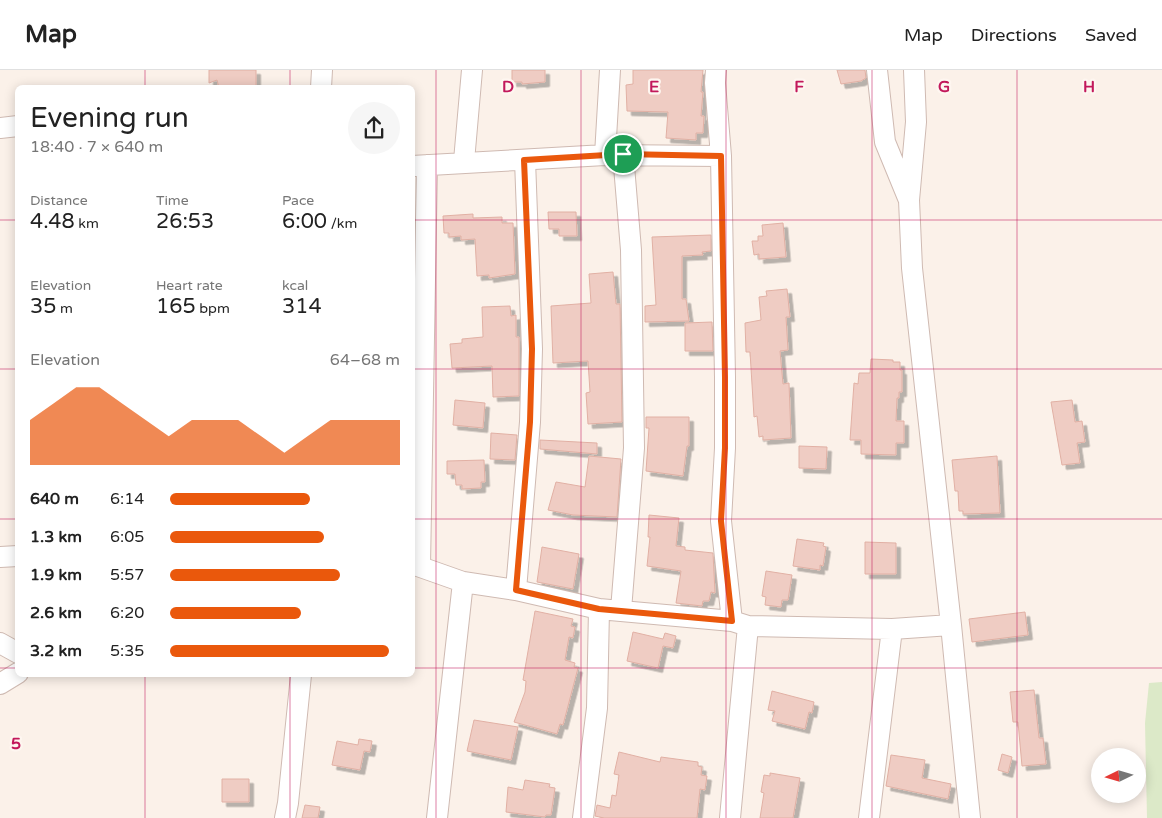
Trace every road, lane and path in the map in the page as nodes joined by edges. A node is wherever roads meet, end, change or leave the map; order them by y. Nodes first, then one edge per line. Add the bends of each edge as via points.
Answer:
1 (322, 70) edge
2 (472, 70) edge
3 (610, 70) edge
4 (716, 70) edge
5 (877, 70) edge
6 (914, 70) edge
7 (321, 85) edge
8 (15, 126) edge
9 (0, 128) edge
10 (614, 155) junction
11 (721, 156) junction
12 (524, 160) junction
13 (464, 161) junction
14 (420, 165) edge
15 (909, 200) junction
16 (15, 556) edge
17 (0, 557) edge
18 (416, 565) edge
19 (463, 582) junction
20 (516, 590) junction
21 (599, 609) junction
22 (621, 610) junction
23 (740, 624) junction
24 (951, 625) junction
25 (892, 629) junction
26 (0, 643) edge
27 (15, 651) edge
28 (15, 675) edge
29 (301, 677) edge
30 (0, 684) edge
31 (285, 818) edge
32 (437, 818) edge
33 (583, 818) edge
34 (730, 818) edge
35 (869, 818) edge
36 (970, 818) edge

1 - 7 street
2 - 13 street
3 - 10 street
4 - 11 street
5 - 15 street via 886,142
6 - 15 street via 916,122
8 - 9 street
10 - 11 street
10 - 12 street
10 - 22 street via 631,250 634,448
11 - 23 street via 725,448 721,521
12 - 13 street
12 - 20 street via 532,349 530,422
13 - 14 street
14 - 18 street
15 - 24 street via 912,268
16 - 17 street
18 - 19 street
19 - 20 street
19 - 32 street
20 - 21 street
21 - 22 street
21 - 33 street via 597,708
22 - 23 street
23 - 25 street
23 - 34 street
24 - 25 street
24 - 36 street
25 - 35 street
26 - 27 street
28 - 30 street
29 - 31 street

